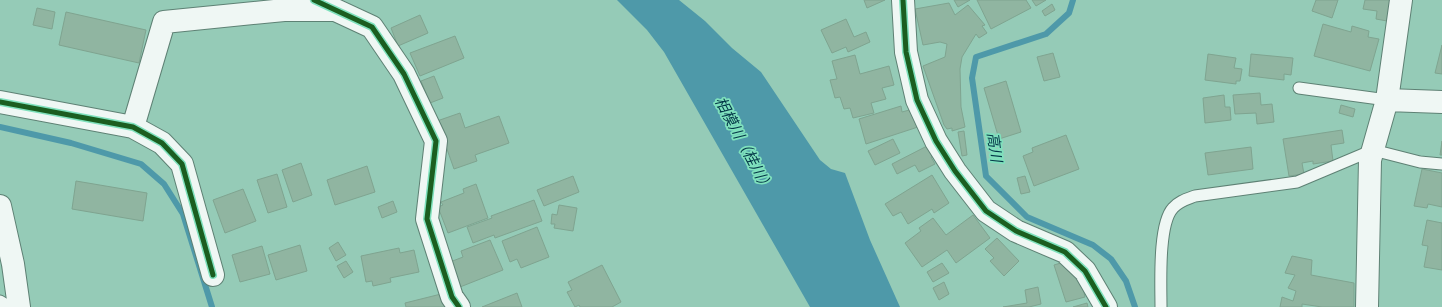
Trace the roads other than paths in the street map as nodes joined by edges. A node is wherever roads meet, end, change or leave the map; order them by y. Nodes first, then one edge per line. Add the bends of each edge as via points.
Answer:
1 (314, 0) edge
2 (903, 0) edge
3 (1401, 0) edge
4 (336, 10) junction
5 (1299, 88) dead end
6 (1387, 100) junction
7 (0, 102) edge
8 (1442, 102) edge
9 (133, 128) junction
10 (1373, 150) junction
11 (1442, 164) edge
12 (0, 206) edge
13 (213, 275) dead end
14 (0, 301) edge
15 (10, 307) edge
16 (19, 307) edge
17 (459, 307) edge
18 (1106, 307) edge
19 (1161, 307) edge
20 (1367, 307) edge

1 - 4 main road
2 - 18 main road via 906,52 917,100 936,141 955,171 986,211 1016,231 1065,252 1085,270
3 - 6 main road
4 - 9 main road via 284,10 164,22
4 - 17 main road via 372,27 404,74 436,140 427,219 452,297
5 - 6 lane
6 - 8 main road
6 - 10 main road
7 - 9 main road
9 - 13 main road via 162,144 182,164
10 - 11 lane via 1420,162
10 - 19 lane via 1297,182 1195,196 1180,202 1167,217 1162,247
10 - 20 main road via 1370,160
12 - 16 main road via 13,264
14 - 15 lane

